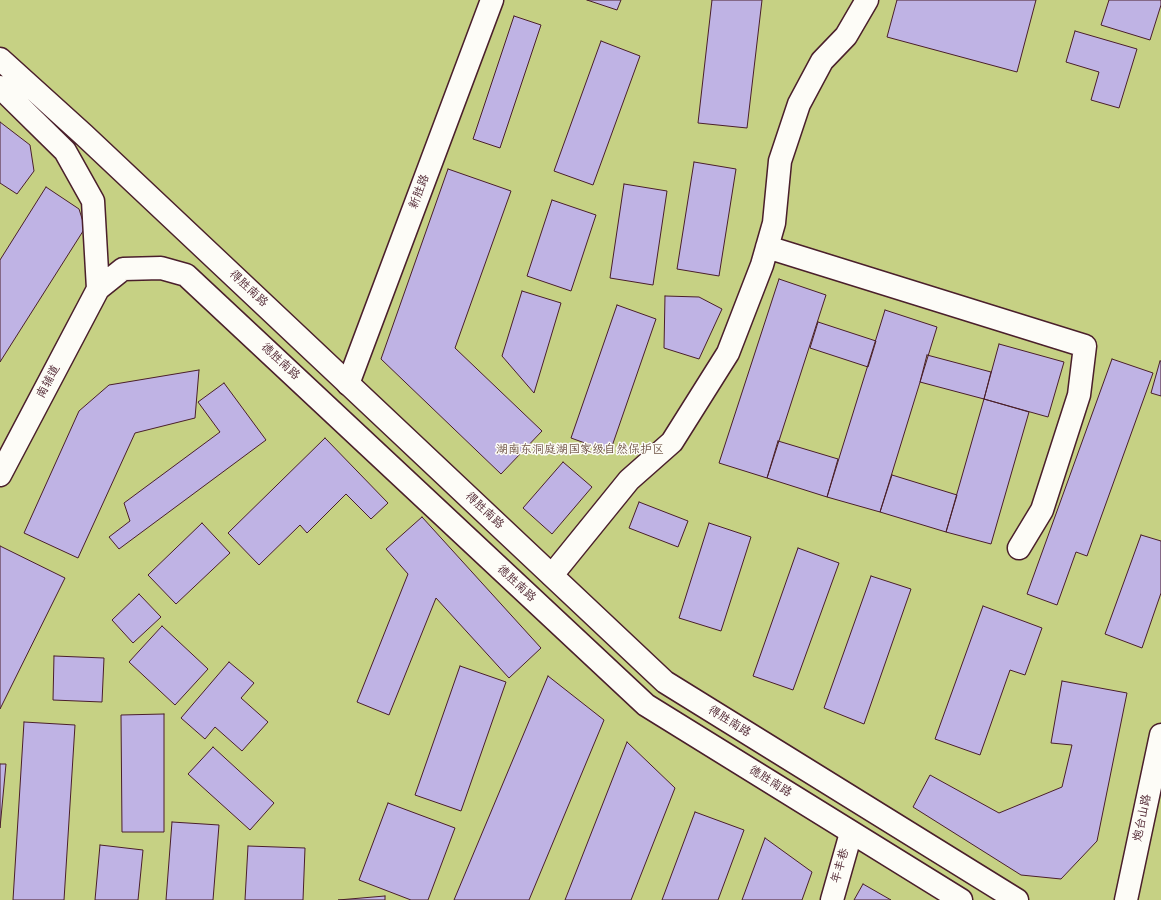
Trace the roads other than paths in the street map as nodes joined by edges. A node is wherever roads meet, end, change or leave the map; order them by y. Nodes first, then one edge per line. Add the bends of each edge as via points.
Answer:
1 (492, 0) edge
2 (867, 0) edge
3 (0, 59) edge
4 (0, 87) edge
5 (767, 247) junction
6 (98, 289) junction
7 (348, 384) junction
8 (0, 475) edge
9 (1019, 548) dead end
10 (552, 575) junction
11 (1161, 735) edge
12 (851, 833) junction
13 (832, 900) edge
14 (961, 900) edge
15 (1017, 900) edge
16 (1126, 900) edge

1 - 7 main road, 新胜路
2 - 5 main road via 846,36 822,61 799,104 780,160 774,223
3 - 7 main road, 得胜南路 via 90,140
4 - 6 main road via 65,151 93,201
5 - 9 main road via 1085,346 1078,395 1042,510
5 - 10 main road via 728,353 672,442 629,480
6 - 8 main road, 南辅道
6 - 12 main road, 德胜南路 via 123,269 160,268 186,275 646,705
7 - 10 main road, 得胜南路
10 - 15 main road, 得胜南路 via 665,682
11 - 16 main road, 炮台山路
12 - 13 main road, 年丰巷
12 - 14 main road, 德胜南路

